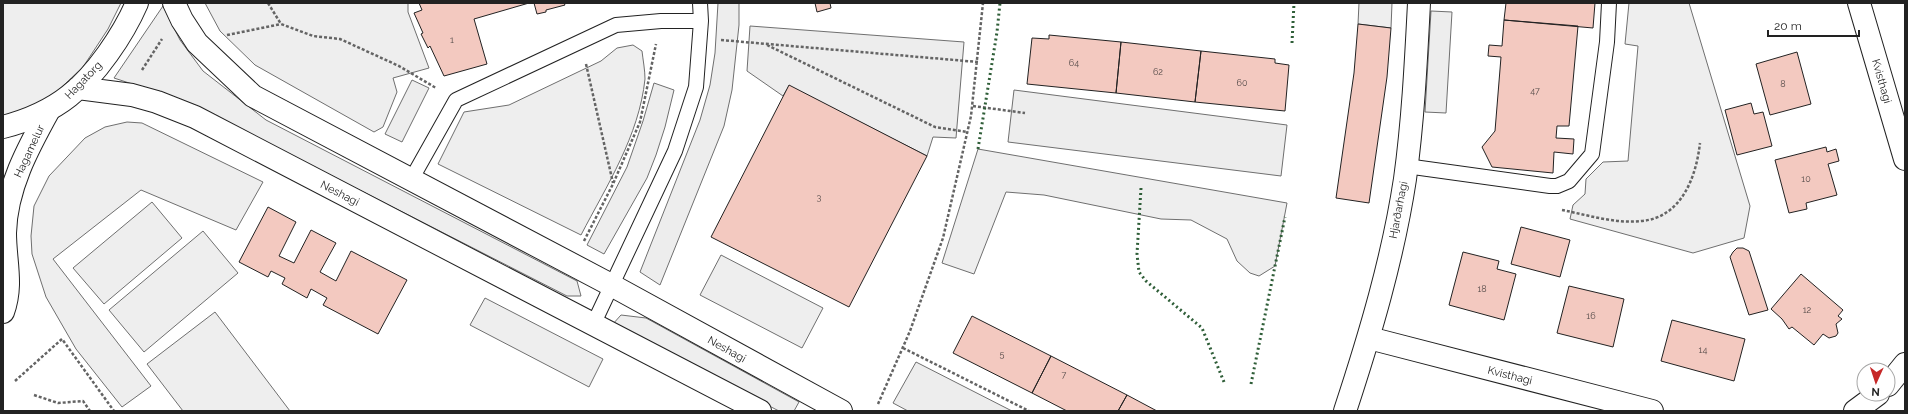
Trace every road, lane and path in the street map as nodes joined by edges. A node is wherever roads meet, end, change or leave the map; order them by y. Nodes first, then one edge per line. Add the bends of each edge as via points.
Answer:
1 (137, 3) edge
2 (174, 3) edge
3 (268, 3) edge
4 (700, 3) edge
5 (983, 3) edge
6 (1419, 3) edge
7 (1609, 3) edge
8 (1860, 3) edge
9 (661, 21) junction
10 (701, 21) junction
11 (281, 24) junction
12 (164, 36) dead end
13 (222, 36) dead end
14 (700, 38) junction
15 (580, 42) junction
16 (765, 44) junction
17 (978, 62) junction
18 (138, 76) dead end
19 (78, 88) junction
20 (456, 100) junction
21 (972, 106) junction
22 (49, 110) junction
23 (1025, 113) dead end
24 (3, 127) edge
25 (968, 132) junction
26 (1905, 159) edge
27 (1406, 166) junction
28 (411, 180) junction
29 (613, 184) junction
30 (583, 242) dead end
31 (613, 286) junction
32 (3, 312) edge
33 (593, 325) junction
34 (1369, 338) junction
35 (903, 348) junction
36 (1905, 364) edge
37 (1896, 375) edge
38 (15, 381) dead end
39 (34, 395) dead end
40 (1867, 402) edge
41 (878, 404) dead end
42 (90, 411) edge
43 (114, 411) edge
44 (760, 411) edge
45 (841, 411) edge
46 (1029, 411) edge
47 (1345, 411) edge
48 (1652, 411) edge
49 (1855, 411) edge

1 - 19 street, Hagatorg via 130,20 107,54
2 - 28 street, Neshagi via 197,43 253,96
3 - 11 path
4 - 10 lane
5 - 17 path
6 - 27 street, Hjarðarhagi
7 - 27 lane via 1607,42 1592,154 1569,181 1550,186
8 - 26 street, Kvisthagi
9 - 10 lane
9 - 15 lane via 616,25
9 - 29 path via 640,122
10 - 14 lane
11 - 13 path
11 - 20 path via 313,36 340,39 399,66
12 - 18 path
14 - 16 path
14 - 31 lane via 696,87 675,151
15 - 20 lane
15 - 29 path
16 - 17 path
16 - 25 path via 935,127
17 - 21 path
19 - 22 street, Hagatorg
19 - 33 street, Neshagi via 132,95 195,117
20 - 28 lane
21 - 23 path
21 - 25 path
22 - 24 street, Hagatorg
22 - 32 street, Hagamelur via 28,149 12,188 5,234 8,299
25 - 35 path via 943,238
27 - 34 street, Hjarðarhagi via 1396,226
28 - 31 street, Neshagi
29 - 30 path
31 - 33 lane
31 - 45 street, Neshagi
33 - 44 street, Neshagi
34 - 47 street, Hjarðarhagi
34 - 48 street, Kvisthagi
35 - 41 path
35 - 46 path
36 - 37 street
38 - 43 path via 62,339
39 - 42 path via 58,403 83,401
40 - 49 street

